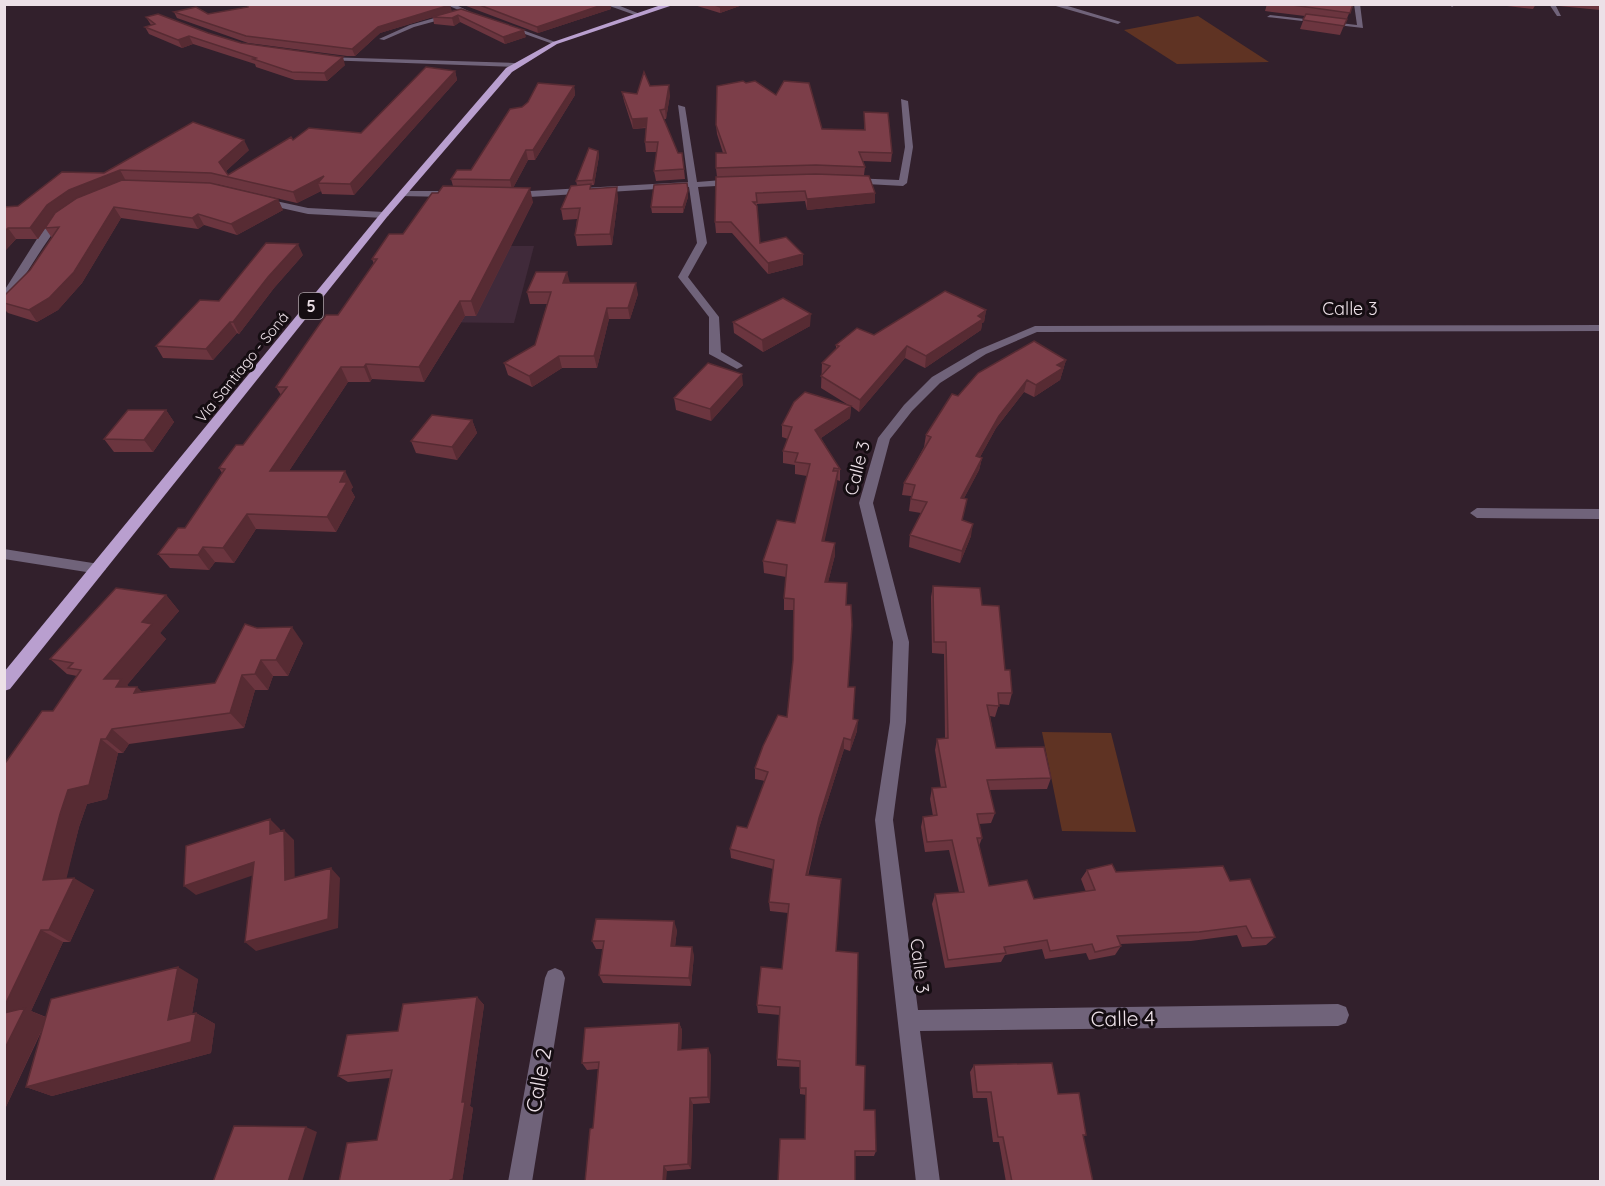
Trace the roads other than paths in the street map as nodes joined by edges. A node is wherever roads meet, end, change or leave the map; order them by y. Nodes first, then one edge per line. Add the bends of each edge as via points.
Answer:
1 (448, 4) edge
2 (607, 4) edge
3 (673, 4) edge
4 (1052, 4) edge
5 (1357, 4) edge
6 (1552, 4) edge
7 (464, 12) junction
8 (637, 14) junction
9 (1559, 15) dead end
10 (1270, 17) dead end
11 (481, 18) edge
12 (1118, 22) dead end
13 (498, 23) edge
14 (382, 39) dead end
15 (555, 43) junction
16 (318, 59) edge
17 (514, 65) junction
18 (904, 101) dead end
19 (681, 107) dead end
20 (838, 180) edge
21 (749, 181) edge
22 (693, 183) junction
23 (402, 194) junction
24 (458, 194) edge
25 (503, 195) edge
26 (256, 200) edge
27 (73, 210) edge
28 (384, 215) junction
29 (4, 299) edge
30 (1600, 328) edge
31 (737, 366) dead end
32 (1478, 513) dead end
33 (1600, 514) edge
34 (4, 554) edge
35 (99, 569) junction
36 (4, 684) edge
37 (555, 978) dead end
38 (1338, 1015) dead end
39 (908, 1021) junction
40 (520, 1182) edge
41 (928, 1182) edge

1 - 7 street
2 - 8 street
3 - 8 main road, Vía Santiago - Soná / 5
4 - 12 street
5 - 10 street via 1360,27
6 - 9 street
7 - 11 street
7 - 14 street
8 - 15 main road, Vía Santiago - Soná / 5
13 - 15 street
15 - 17 main road, Vía Santiago - Soná / 5
16 - 17 street
17 - 23 main road, Vía Santiago - Soná / 5
18 - 20 street via 909,147 903,183
19 - 22 street
21 - 22 street
22 - 25 street
22 - 31 street via 702,243 683,277 714,317 715,354
23 - 24 street
23 - 28 main road, Vía Santiago - Soná / 5
26 - 28 street via 308,211
27 - 29 street via 44,237
28 - 35 main road, Vía Santiago - Soná / 5
30 - 39 street, Calle 3 via 1035,329 982,351 945,374 908,408 884,438 866,503 901,642 898,722 884,820
32 - 33 street
34 - 35 street
35 - 36 main road, Vía Santiago - Soná / 5
37 - 40 street, Calle 2
38 - 39 street, Calle 4
39 - 41 street, Calle 3

